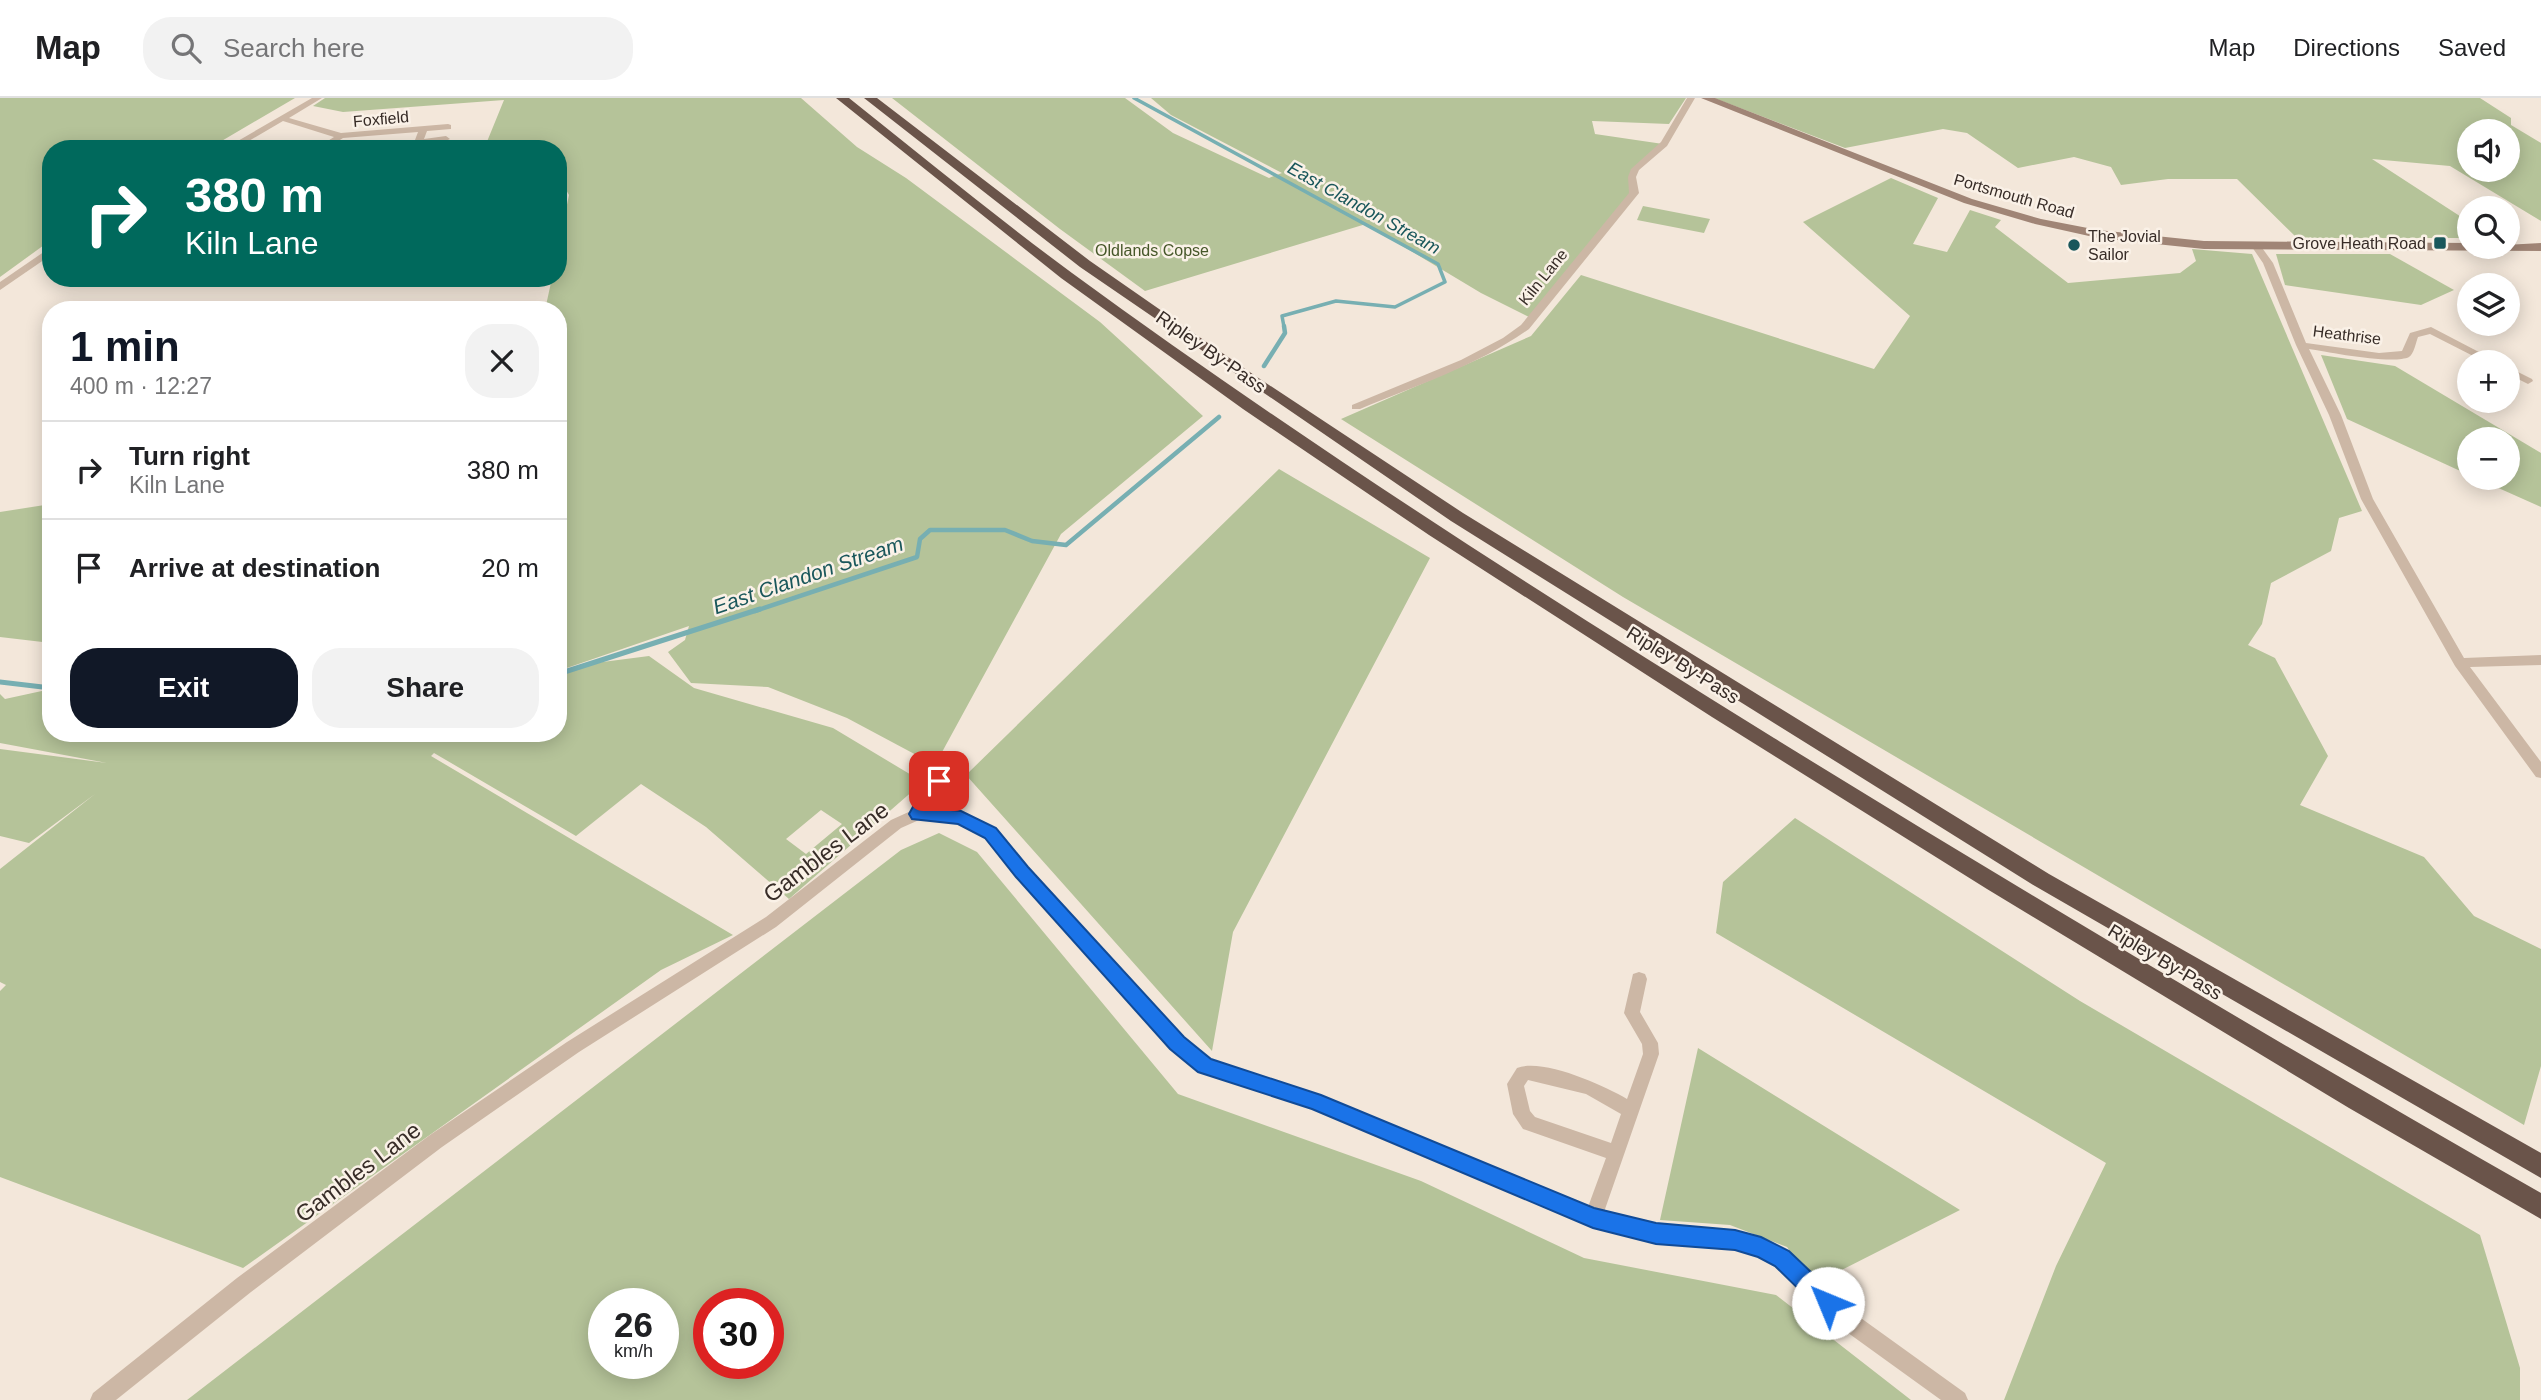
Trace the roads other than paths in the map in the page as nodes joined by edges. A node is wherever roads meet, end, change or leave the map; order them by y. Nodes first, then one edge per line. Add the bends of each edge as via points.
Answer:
1 (318, 98) edge
2 (842, 98) edge
3 (870, 98) edge
4 (1691, 98) edge
5 (1706, 98) edge
6 (284, 118) junction
7 (448, 128) dead end
8 (424, 130) junction
9 (341, 136) junction
10 (446, 139) dead end
11 (244, 140) edge
12 (334, 140) edge
13 (419, 140) edge
14 (437, 140) edge
15 (2258, 247) junction
16 (2541, 247) edge
17 (42, 257) edge
18 (0, 287) edge
19 (2301, 345) junction
20 (2470, 350) edge
21 (2520, 377) edge
22 (2528, 381) dead end
23 (1356, 407) dead end
24 (2541, 660) edge
25 (2460, 663) junction
26 (2541, 773) edge
27 (939, 781) dead end
28 (918, 814) junction
29 (1639, 979) dead end
30 (1631, 1110) junction
31 (1616, 1153) junction
32 (2541, 1166) edge
33 (2541, 1207) edge
34 (1593, 1218) junction
35 (100, 1400) edge
36 (1958, 1400) edge

1 - 6 street
2 - 33 highway, Ripley By-Pass via 1066,274 1438,533 2027,904
3 - 32 highway, Ripley By-Pass via 1084,264 1457,517 2042,880
4 - 23 street, Kiln Lane via 1664,144 1635,169 1634,193 1525,327 1460,363
5 - 15 main road, Portsmouth Road via 1936,189 2015,215 2143,241
6 - 9 street, Foxfield
6 - 11 street
7 - 8 street, Foxfield
8 - 9 street, Foxfield
8 - 13 street, Foxfield
9 - 12 street, Foxfield
10 - 14 street, Foxfield
15 - 16 main road, Portsmouth Road
15 - 19 street
17 - 18 street
19 - 20 street, Heathrise via 2379,356 2406,354 2414,334 2431,330
19 - 25 street via 2335,415 2367,499
21 - 22 street
24 - 25 street
25 - 26 street
27 - 28 street
28 - 34 street, Gambles Lane via 961,817 990,833 1177,1043 1205,1066 1315,1101
28 - 35 street, Gambles Lane via 896,824 771,922 596,1032 436,1141
29 - 30 street via 1632,1013 1650,1043 1651,1054
30 - 31 street
30 - 31 street via 1590,1087 1528,1072 1516,1084 1522,1114 1530,1123
31 - 34 street
34 - 36 street, Gambles Lane via 1656,1234 1735,1240 1761,1247 1782,1258 1851,1323

